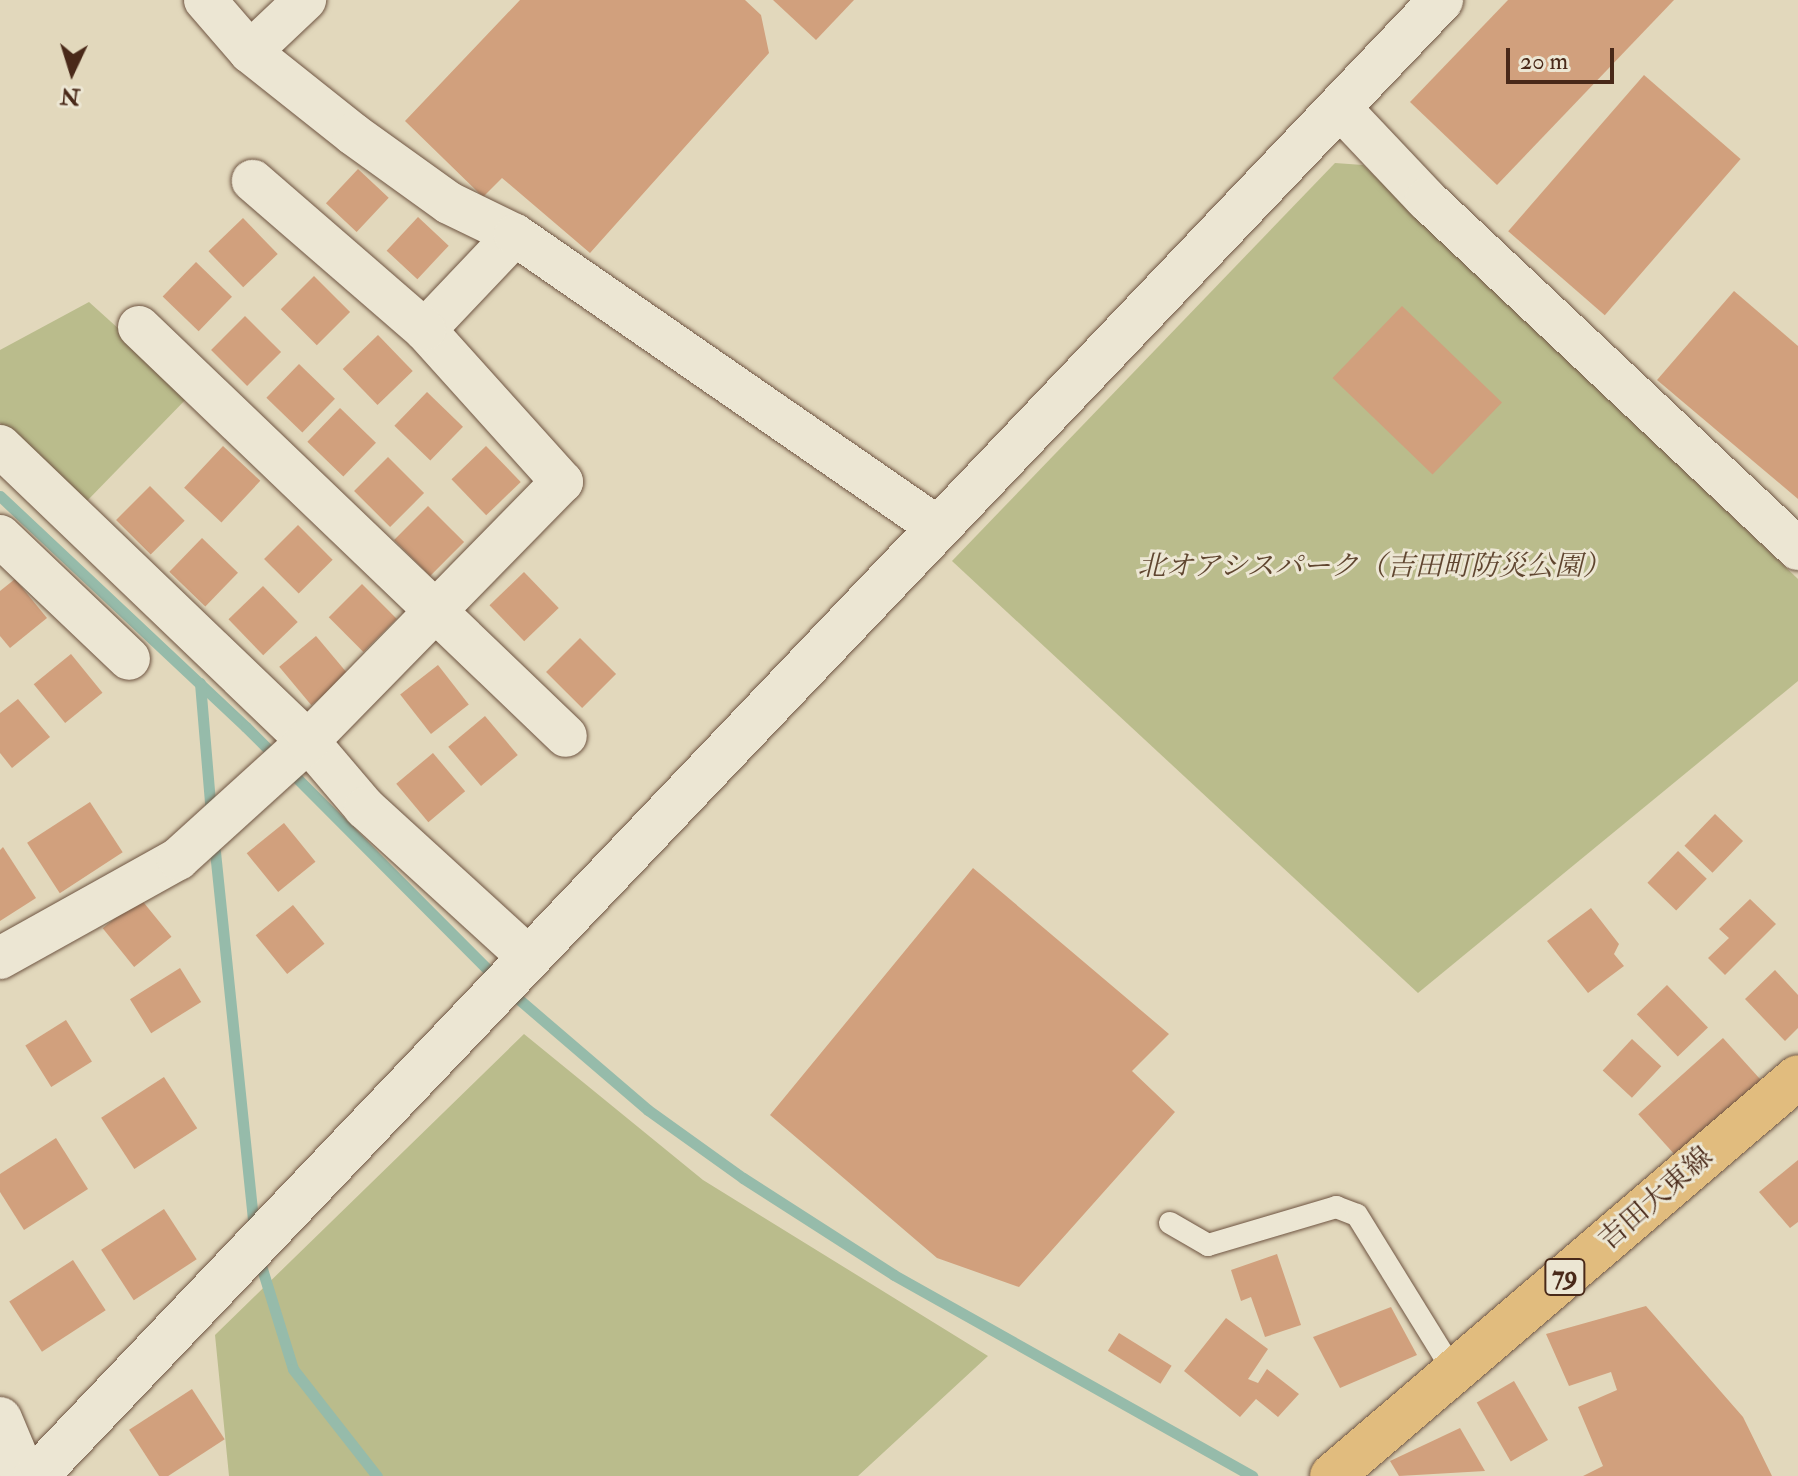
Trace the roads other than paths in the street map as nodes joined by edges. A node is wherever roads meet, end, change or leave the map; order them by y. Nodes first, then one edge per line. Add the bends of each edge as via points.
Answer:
1 (205, 0) edge
2 (305, 0) edge
3 (1441, 0) edge
4 (250, 52) junction
5 (1339, 107) junction
6 (253, 181) dead end
7 (515, 235) junction
8 (139, 327) dead end
9 (425, 330) junction
10 (0, 446) edge
11 (939, 528) junction
12 (0, 536) edge
13 (1798, 549) edge
14 (436, 611) junction
15 (129, 659) dead end
16 (566, 736) dead end
17 (304, 744) junction
18 (0, 958) edge
19 (522, 961) junction
20 (1798, 1077) edge
21 (1170, 1223) dead end
22 (1454, 1372) junction
23 (0, 1419) edge
24 (24, 1476) edge
25 (36, 1476) edge
26 (1332, 1476) edge

1 - 4 street
2 - 4 street
3 - 5 street
4 - 7 street via 449,203
5 - 11 street
5 - 13 street via 1426,199
6 - 9 street
7 - 9 street
7 - 11 street
8 - 14 street
9 - 14 street via 562,482
10 - 17 street
11 - 19 street
12 - 15 street
14 - 16 street
14 - 17 street
17 - 18 street via 207,833
17 - 19 street
19 - 25 street
20 - 22 main road, 吉田大東線 / 79
21 - 22 lane via 1208,1245 1336,1207 1357,1215
22 - 26 main road, 吉田大東線 / 79
23 - 24 street

